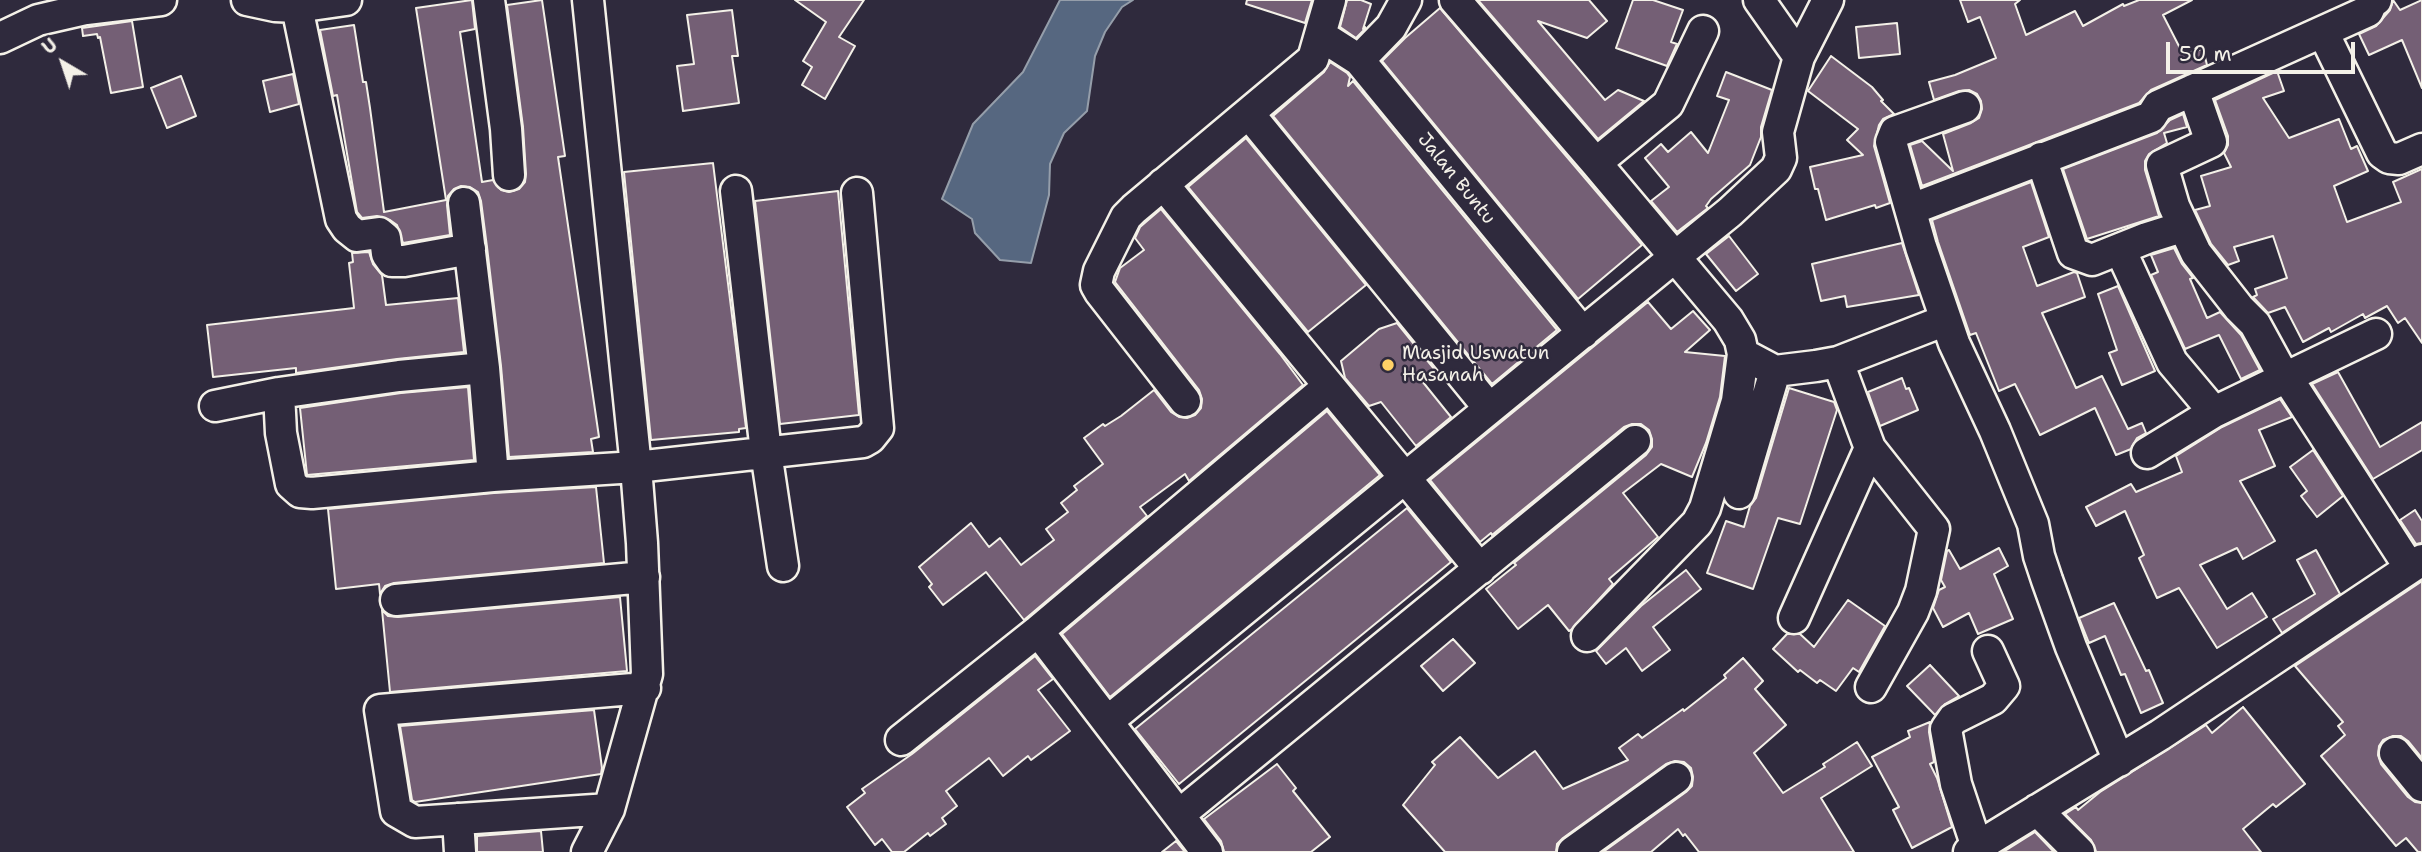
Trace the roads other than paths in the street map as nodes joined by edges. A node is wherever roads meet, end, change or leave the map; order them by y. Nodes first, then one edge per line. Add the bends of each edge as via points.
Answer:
1 (160, 0) edge
2 (247, 0) edge
3 (343, 0) edge
4 (489, 0) edge
5 (588, 0) edge
6 (1330, 0) edge
7 (1406, 0) edge
8 (1455, 0) edge
9 (1759, 0) edge
10 (1828, 0) edge
11 (2376, 0) edge
12 (297, 7) junction
13 (33, 10) edge
14 (1703, 31) dead end
15 (2323, 32) junction
16 (1320, 35) junction
17 (0, 38) edge
18 (1799, 57) junction
19 (1359, 61) junction
20 (2193, 90) junction
21 (1965, 107) dead end
22 (1249, 114) junction
23 (2422, 149) edge
24 (2041, 158) junction
25 (1596, 163) junction
26 (509, 175) dead end
27 (1163, 184) junction
28 (736, 191) dead end
29 (857, 193) dead end
30 (464, 203) dead end
31 (1912, 209) junction
32 (2182, 227) junction
33 (470, 249) junction
34 (2120, 249) junction
35 (1676, 256) junction
36 (1946, 320) junction
37 (1583, 333) junction
38 (2376, 334) dead end
39 (1743, 354) junction
40 (1838, 362) junction
41 (484, 368) junction
42 (1775, 371) junction
43 (2285, 376) junction
44 (1329, 386) junction
45 (279, 393) junction
46 (1185, 401) dead end
47 (215, 406) dead end
48 (1489, 408) junction
49 (2214, 412) junction
50 (1635, 441) dead end
51 (1870, 448) junction
52 (766, 452) junction
53 (2147, 453) dead end
54 (636, 467) junction
55 (493, 476) junction
56 (1405, 478) junction
57 (1739, 494) dead end
58 (2416, 564) edge
59 (783, 566) dead end
60 (1480, 569) junction
61 (644, 577) junction
62 (396, 600) dead end
63 (1794, 618) dead end
64 (1038, 631) junction
65 (1587, 636) dead end
66 (1987, 651) dead end
67 (1871, 687) dead end
68 (645, 688) junction
69 (1108, 721) junction
70 (901, 740) dead end
71 (2395, 753) dead end
72 (2119, 761) junction
73 (1676, 778) dead end
74 (2422, 786) edge
75 (609, 809) junction
76 (2037, 810) junction
77 (1180, 814) junction
78 (458, 819) junction
79 (1973, 850) edge
80 (460, 852) edge
81 (587, 852) edge
82 (1208, 852) edge
83 (1573, 852) edge
84 (2079, 852) edge

1 - 13 street
2 - 12 street
3 - 12 street
4 - 26 street
5 - 54 street
6 - 16 street
7 - 19 street via 1391,27
8 - 25 street
9 - 18 street
10 - 18 street
11 - 15 street via 2368,11
12 - 33 street via 341,219 347,228 357,236 379,233 392,261
13 - 17 street
14 - 25 street via 1668,104
15 - 20 street
15 - 23 street via 2382,153 2399,159
16 - 19 street, Jalan Buntu
16 - 22 street via 1313,59
18 - 35 street via 1778,132 1781,158 1776,169
19 - 37 street, Jalan Buntu
20 - 24 street via 2158,106 2151,117
20 - 32 street via 2211,142 2162,165
21 - 31 street via 1891,136
22 - 27 street
22 - 48 street
24 - 31 street
24 - 34 street via 2073,253 2092,260
25 - 35 street
27 - 44 street
27 - 46 street via 1126,217 1096,285
28 - 52 street
29 - 52 street via 878,428 857,444
30 - 33 street
31 - 36 street
32 - 34 street
32 - 43 street via 2217,281 2255,324
33 - 41 street
34 - 49 street via 2172,362
35 - 37 street
35 - 39 street via 1728,320
36 - 40 street
36 - 72 street via 2034,524 2046,580
37 - 48 street
38 - 43 street
39 - 42 street
39 - 65 street via 1737,401 1697,523
40 - 42 street
40 - 51 street
41 - 45 street
41 - 55 street
42 - 57 street
43 - 49 street
43 - 58 street
44 - 56 street
44 - 64 street
45 - 47 street
45 - 55 street via 285,463 290,484 300,492
48 - 56 street
49 - 53 street
50 - 60 street
51 - 63 street
51 - 67 street via 1934,529 1913,612
52 - 54 street
52 - 59 street
54 - 55 street
54 - 61 street
56 - 60 street
56 - 69 street
58 - 72 street
60 - 77 street
61 - 62 street
61 - 68 street
64 - 69 street
64 - 70 street
66 - 79 street via 2004,686 1993,699 1953,719 1946,729
68 - 75 street
68 - 78 street via 380,710 396,811 415,822
69 - 77 street
71 - 74 street
72 - 76 street
73 - 83 street
75 - 78 street
75 - 81 street
76 - 79 street
76 - 84 street
77 - 82 street
78 - 80 street

